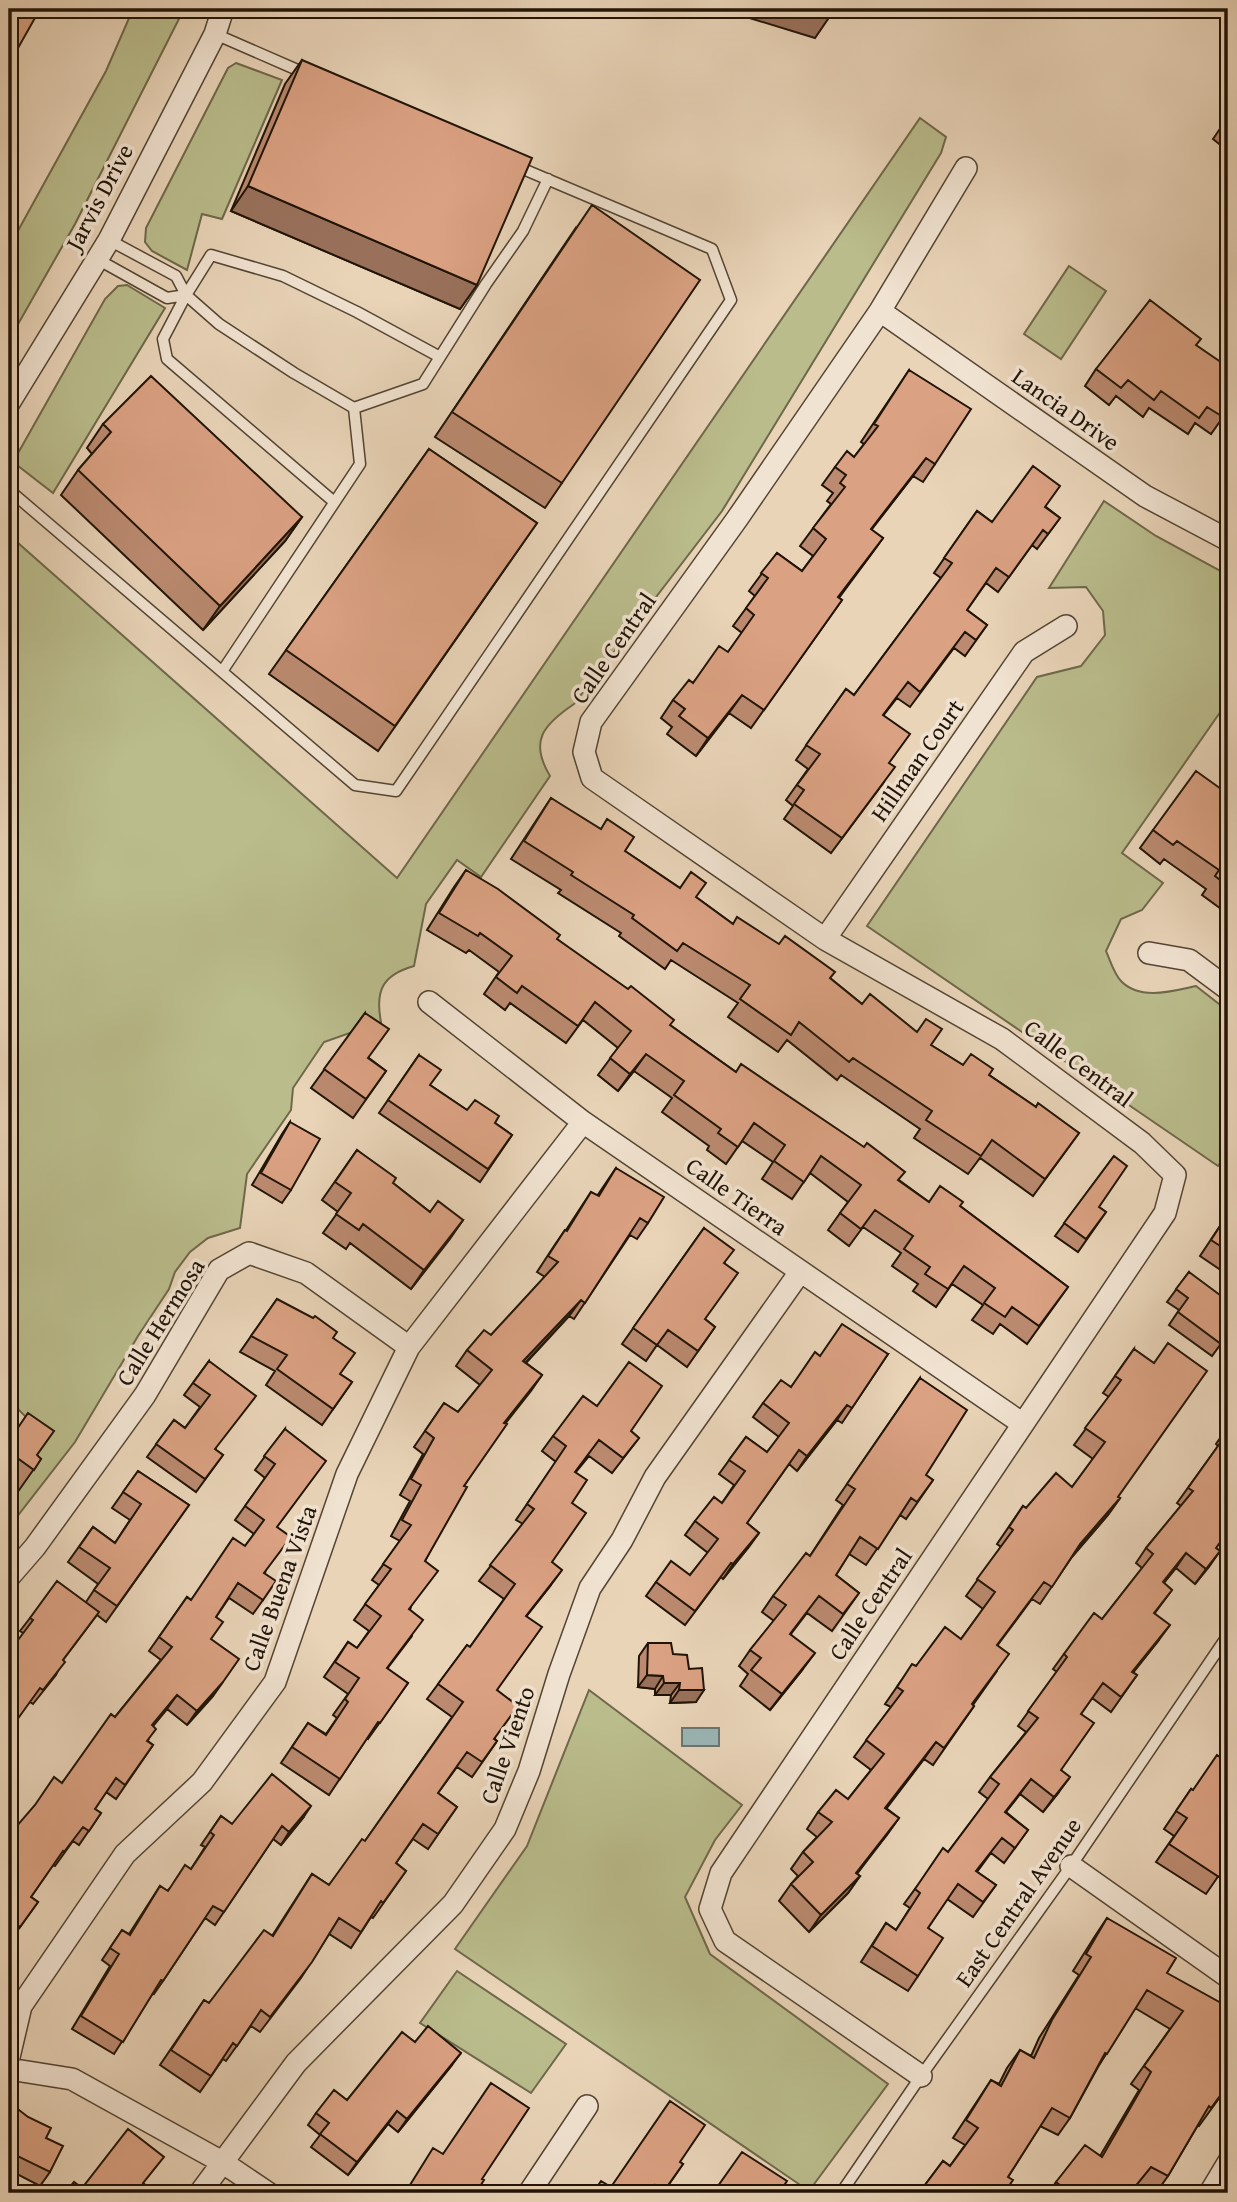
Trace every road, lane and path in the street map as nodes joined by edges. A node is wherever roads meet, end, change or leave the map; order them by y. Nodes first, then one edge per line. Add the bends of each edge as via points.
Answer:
1 (223, 9) edge
2 (215, 34) junction
3 (318, 78) edge
4 (509, 163) edge
5 (966, 168) dead end
6 (548, 179) junction
7 (109, 240) junction
8 (97, 259) junction
9 (186, 295) junction
10 (880, 311) junction
11 (440, 357) junction
12 (9, 403) edge
13 (354, 408) junction
14 (9, 490) edge
15 (333, 501) junction
16 (1228, 540) edge
17 (1066, 626) dead end
18 (223, 670) junction
19 (825, 939) junction
20 (1149, 953) dead end
21 (1228, 989) edge
22 (429, 1002) dead end
23 (583, 1122) junction
24 (800, 1272) junction
25 (409, 1347) junction
26 (1023, 1424) junction
27 (9, 1577) edge
28 (1228, 1635) edge
29 (1071, 1866) junction
30 (1228, 1977) edge
31 (9, 2057) edge
32 (9, 2069) edge
33 (921, 2076) junction
34 (587, 2106) dead end
35 (222, 2162) junction
36 (1228, 2163) edge
37 (200, 2193) edge
38 (268, 2193) edge
39 (529, 2193) edge
40 (841, 2193) edge
41 (1210, 2193) edge

1 - 2 street, Jarvis Drive
2 - 3 lane
2 - 7 street, Jarvis Drive
4 - 6 lane
5 - 10 street, Calle Central
6 - 11 lane via 523,231
6 - 18 lane via 712,249 731,300 396,791 355,785
7 - 8 street, Jarvis Drive
7 - 9 lane via 176,276
8 - 9 lane via 167,298
8 - 12 street, Jarvis Drive
9 - 11 lane via 211,255 283,276
9 - 13 lane via 219,324
9 - 15 lane via 163,339 167,359
10 - 16 street, Lancia Drive via 1145,496
10 - 19 street, Calle Central via 591,722 584,752 593,778
11 - 13 lane via 423,384
13 - 15 lane via 360,464
14 - 18 lane
15 - 18 lane
17 - 19 street, Hillman Court via 1024,652
19 - 26 street, Calle Central via 1002,1039 1142,1143 1175,1175 1165,1213
20 - 21 street via 1189,960
22 - 23 street, Calle Tierra
23 - 24 street, Calle Tierra
23 - 25 street, Calle Buena Vista
24 - 26 street, Calle Tierra
24 - 35 street, Calle Viento via 655,1477 590,1588 505,1829 453,1904 296,2063
25 - 27 street, Calle Hermosa via 306,1273 249,1253 219,1270 145,1395 36,1547
25 - 31 street, Calle Buena Vista via 347,1474 275,1682 202,1782 125,1854 21,2006
26 - 33 street, Calle Central via 721,1873 710,1909 725,1941
28 - 29 lane, East Central Avenue
29 - 30 street
29 - 33 lane, East Central Avenue
32 - 35 street via 72,2079
33 - 40 lane, East Central Avenue
34 - 39 street
35 - 37 street, Calle Viento
35 - 38 street
36 - 41 street

